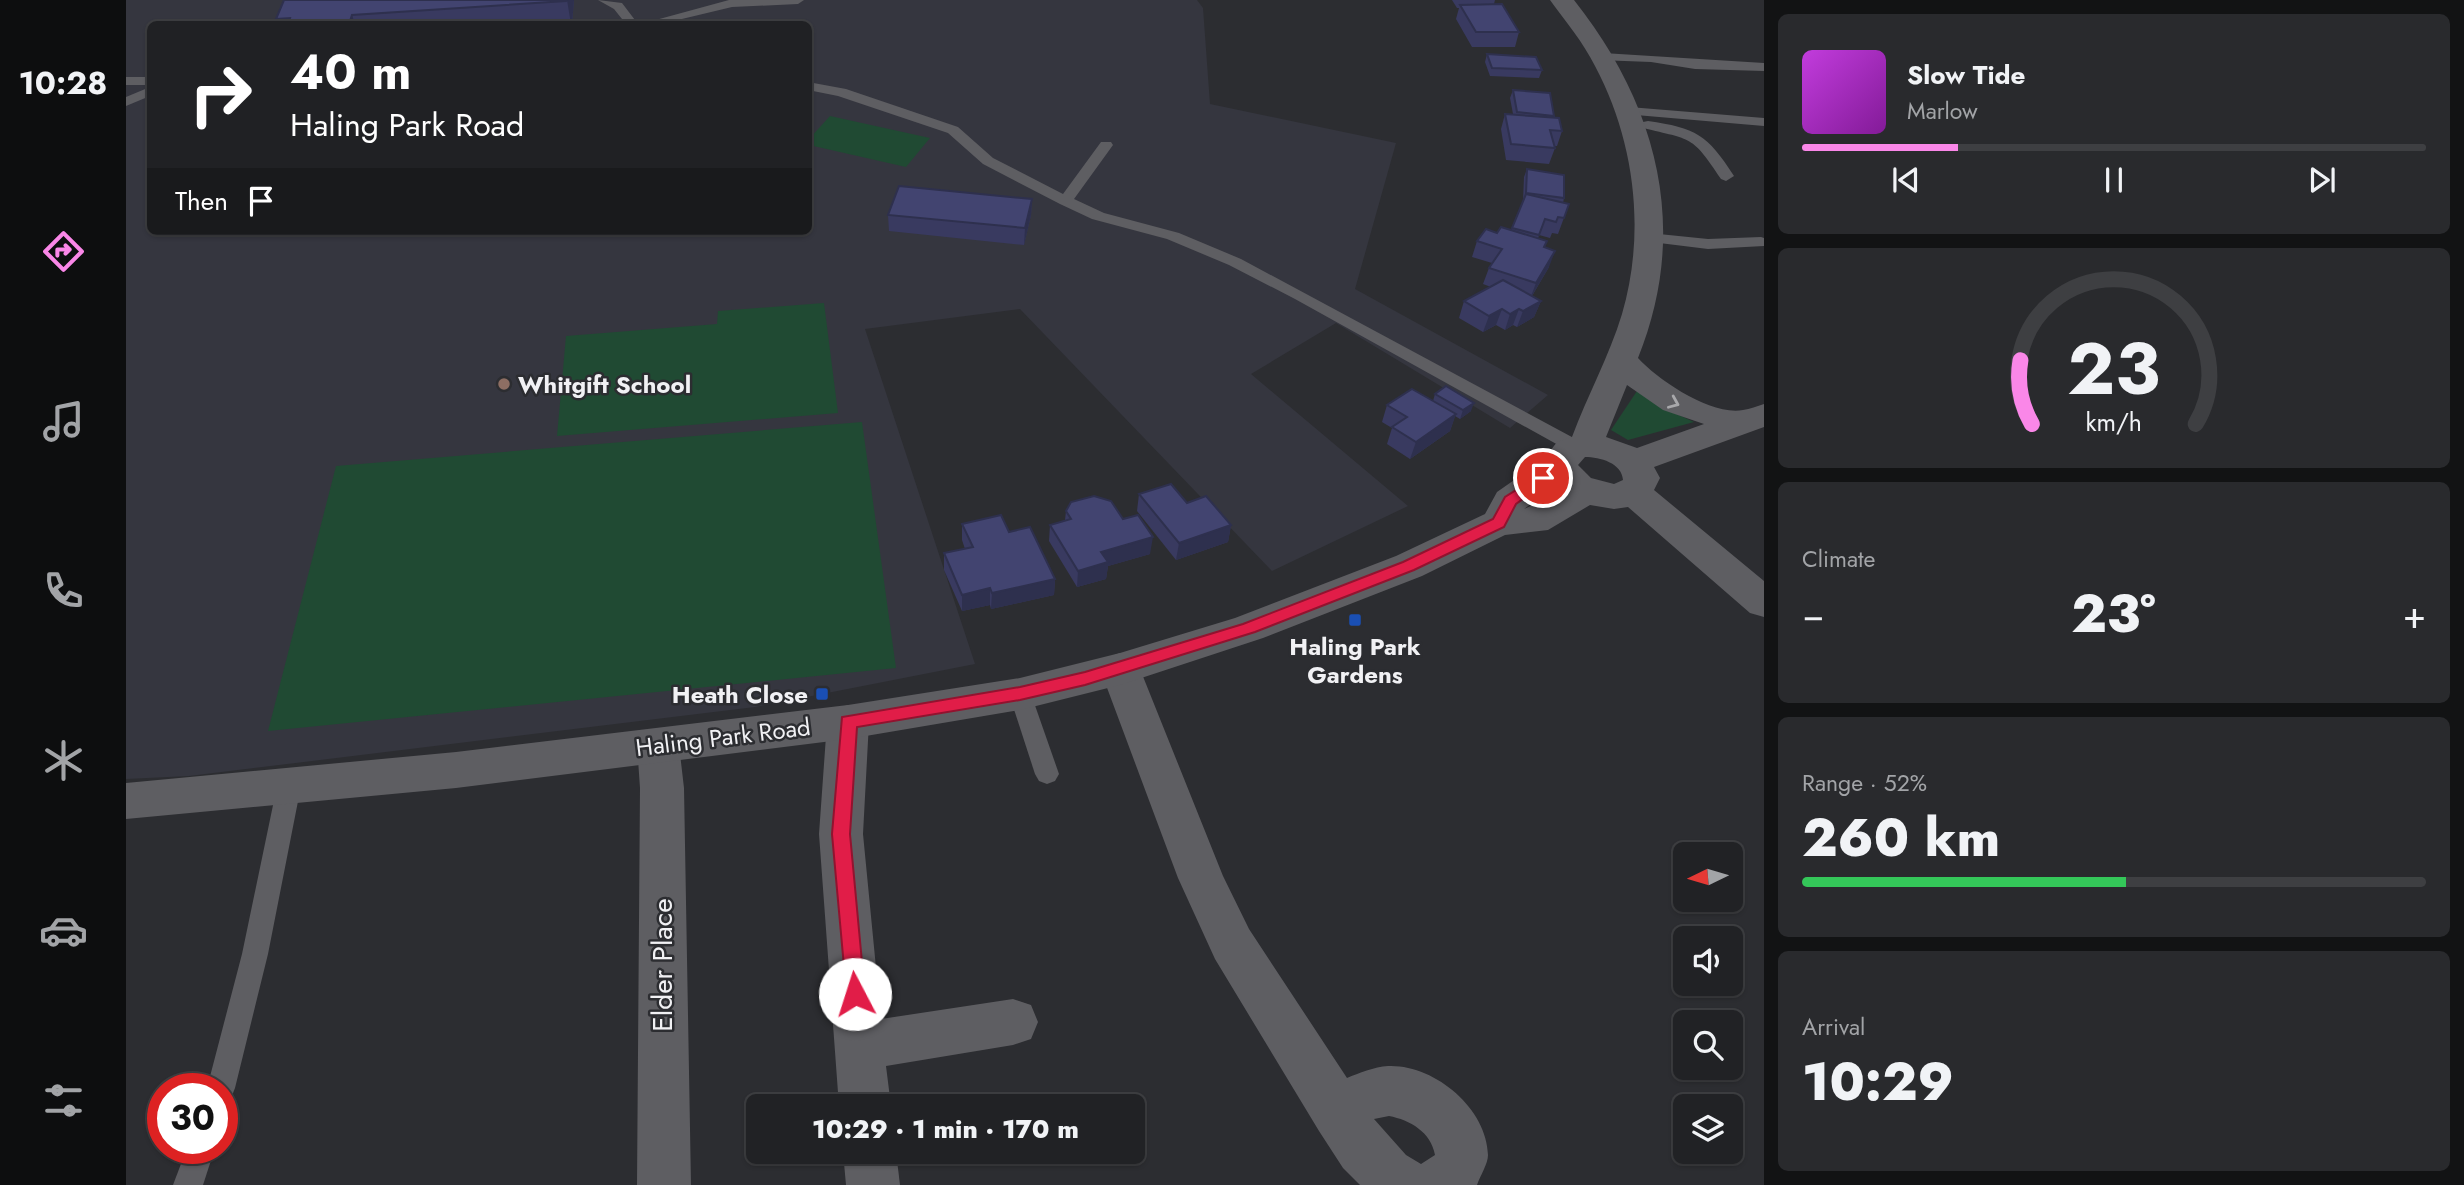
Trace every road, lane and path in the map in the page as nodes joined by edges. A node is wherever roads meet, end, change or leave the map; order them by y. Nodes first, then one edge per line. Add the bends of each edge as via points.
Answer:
1 (604, 0) edge
2 (798, 0) edge
3 (1562, 0) edge
4 (630, 21) edge
5 (660, 21) edge
6 (1603, 57) junction
7 (1764, 67) edge
8 (126, 81) edge
9 (147, 81) edge
10 (812, 87) edge
11 (147, 92) edge
12 (126, 102) edge
13 (1630, 117) junction
14 (1764, 122) edge
15 (1106, 145) dead end
16 (1726, 176) dead end
17 (1065, 201) junction
18 (1649, 238) junction
19 (1761, 242) dead end
20 (1622, 361) junction
21 (1752, 418) edge
22 (1575, 461) junction
23 (1633, 477) junction
24 (1764, 603) edge
25 (1120, 669) junction
26 (1020, 694) junction
27 (848, 722) junction
28 (658, 745) junction
29 (1047, 774) dead end
30 (289, 786) junction
31 (126, 801) edge
32 (1013, 1022) dead end
33 (859, 1047) junction
34 (225, 1073) edge
35 (864, 1094) edge
36 (1337, 1113) junction
37 (195, 1164) edge
38 (871, 1164) edge
39 (188, 1185) edge
40 (664, 1185) edge
41 (873, 1185) edge
42 (1405, 1185) edge
43 (1437, 1185) edge

1 - 4 lane via 618,6
2 - 5 lane via 732,4
3 - 6 street, Haling Park Road
6 - 7 lane
6 - 13 street, Haling Park Road
8 - 9 lane
10 - 17 lane via 953,130 988,161
11 - 12 lane
13 - 14 lane
13 - 16 lane via 1700,137
13 - 18 street, Haling Park Road via 1644,156
15 - 17 lane
17 - 22 lane via 1098,216 1173,236 1301,295
18 - 19 lane via 1707,244
18 - 20 street, Haling Park Road via 1642,296
20 -> 21 street via 1638,380 1666,400 1706,416
20 - 22 street, Haling Park Road
21 - 23 street
22 - 23 street via 1616,451
22 - 23 street via 1596,494 1617,497
22 - 25 street, Haling Park Road via 1576,499 1535,521 1499,523 1323,601
23 - 24 street
25 - 26 street, Haling Park Road
25 - 36 street via 1227,935
26 - 27 street, Haling Park Road
26 - 29 lane
27 - 28 street, Haling Park Road
27 - 33 street via 841,834
28 - 30 street, Haling Park Road
28 - 40 street, Elder Place
30 - 31 street, Haling Park Road
30 - 34 lane
32 - 33 street
33 - 35 street
36 - 42 street via 1362,1149
36 - 43 street via 1367,1095 1404,1093 1445,1114 1461,1153 1458,1170
37 - 39 lane
38 - 41 street

